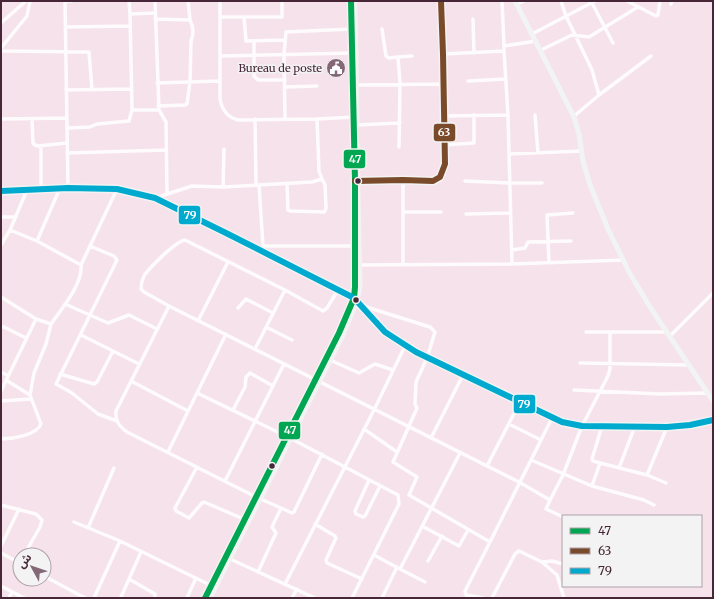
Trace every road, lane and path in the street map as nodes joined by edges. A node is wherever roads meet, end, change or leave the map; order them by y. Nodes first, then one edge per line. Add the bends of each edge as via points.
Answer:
1 (26, 1) edge
2 (30, 1) edge
3 (64, 1) edge
4 (72, 1) edge
5 (129, 1) edge
6 (155, 1) edge
7 (188, 1) edge
8 (220, 1) edge
9 (282, 1) edge
10 (351, 1) edge
11 (355, 1) edge
12 (441, 1) edge
13 (502, 1) edge
14 (524, 1) edge
15 (561, 1) edge
16 (627, 1) edge
17 (660, 1) edge
18 (594, 2) edge
19 (516, 3) edge
20 (638, 7) junction
21 (154, 13) junction
22 (130, 14) junction
23 (220, 16) junction
24 (566, 16) junction
25 (244, 17) junction
26 (155, 19) junction
27 (472, 19) dead end
28 (190, 20) junction
29 (1, 23) edge
30 (130, 26) junction
31 (65, 27) junction
32 (605, 27) junction
33 (352, 29) junction
34 (382, 30) dead end
35 (532, 34) junction
36 (574, 34) junction
37 (284, 40) junction
38 (254, 41) junction
39 (536, 42) junction
40 (613, 43) dead end
41 (504, 46) junction
42 (1, 49) edge
43 (541, 50) junction
44 (504, 51) junction
45 (65, 52) junction
46 (354, 53) junction
47 (474, 53) junction
48 (284, 54) junction
49 (443, 54) junction
50 (255, 55) junction
51 (220, 56) junction
52 (412, 56) dead end
53 (651, 56) dead end
54 (398, 57) junction
55 (506, 79) junction
56 (285, 80) junction
57 (468, 81) dead end
58 (190, 82) junction
59 (220, 82) junction
60 (157, 83) junction
61 (400, 84) junction
62 (443, 84) junction
63 (356, 85) junction
64 (317, 86) dead end
65 (285, 87) junction
66 (131, 89) junction
67 (66, 90) junction
68 (92, 90) junction
69 (599, 95) junction
70 (158, 108) junction
71 (132, 110) junction
72 (535, 114) dead end
73 (474, 115) junction
74 (508, 115) junction
75 (444, 116) junction
76 (355, 117) junction
77 (573, 117) junction
78 (67, 118) junction
79 (285, 118) junction
80 (1, 119) edge
81 (32, 119) junction
82 (255, 119) junction
83 (317, 119) junction
84 (400, 123) junction
85 (357, 125) junction
86 (68, 128) junction
87 (67, 143) junction
88 (444, 145) junction
89 (41, 146) junction
90 (400, 147) dead end
91 (224, 149) dead end
92 (166, 150) junction
93 (582, 151) junction
94 (67, 153) junction
95 (538, 153) junction
96 (509, 154) junction
97 (322, 179) junction
98 (403, 180) junction
99 (356, 181) junction
100 (465, 181) dead end
101 (510, 183) junction
102 (542, 183) dead end
103 (287, 184) junction
104 (257, 185) junction
105 (223, 187) junction
106 (60, 188) junction
107 (68, 188) junction
108 (41, 189) junction
109 (117, 189) junction
110 (27, 190) junction
111 (1, 191) edge
112 (167, 193) junction
113 (155, 198) junction
114 (403, 212) junction
115 (440, 212) dead end
116 (573, 213) dead end
117 (466, 214) dead end
118 (510, 214) junction
119 (1, 217) edge
120 (16, 217) junction
121 (10, 230) junction
122 (37, 241) junction
123 (571, 241) dead end
124 (548, 242) junction
125 (1, 245) edge
126 (90, 246) junction
127 (355, 246) junction
128 (263, 248) junction
129 (512, 250) junction
130 (624, 260) junction
131 (228, 262) junction
132 (549, 263) junction
133 (81, 264) junction
134 (403, 264) junction
135 (512, 264) junction
136 (359, 265) junction
137 (285, 290) junction
138 (338, 290) junction
139 (713, 293) edge
140 (1, 297) edge
141 (356, 300) junction
142 (65, 304) junction
143 (169, 306) junction
144 (362, 306) junction
145 (238, 308) dead end
146 (273, 313) junction
147 (90, 315) junction
148 (36, 319) junction
149 (198, 321) junction
150 (52, 324) junction
151 (266, 326) junction
152 (1, 327) edge
153 (157, 329) junction
154 (586, 332) dead end
155 (610, 332) junction
156 (226, 334) junction
157 (668, 334) junction
158 (81, 335) junction
159 (26, 338) junction
160 (292, 340) dead end
161 (405, 346) junction
162 (255, 349) junction
163 (113, 351) junction
164 (427, 358) junction
165 (330, 360) junction
166 (580, 363) dead end
167 (609, 363) junction
168 (139, 364) junction
169 (284, 364) junction
170 (689, 365) junction
171 (393, 370) junction
172 (1, 372) edge
173 (60, 374) junction
174 (463, 375) junction
175 (7, 378) junction
176 (130, 381) junction
177 (317, 381) junction
178 (273, 386) junction
179 (574, 390) dead end
180 (1, 391) edge
181 (600, 391) junction
182 (197, 393) junction
183 (708, 393) junction
184 (30, 397) junction
185 (713, 400) edge
186 (1, 401) edge
187 (520, 402) junction
188 (233, 410) junction
189 (374, 410) junction
190 (188, 411) junction
191 (552, 418) junction
192 (713, 420) edge
193 (117, 421) junction
194 (255, 421) junction
195 (509, 424) junction
196 (582, 426) junction
197 (602, 426) junction
198 (635, 426) junction
199 (409, 427) junction
200 (667, 427) junction
201 (364, 429) junction
202 (288, 437) junction
203 (431, 438) junction
204 (1, 439) edge
205 (541, 440) junction
206 (168, 452) junction
207 (397, 452) junction
208 (460, 452) junction
209 (322, 454) junction
210 (531, 460) junction
211 (600, 463) junction
212 (344, 466) junction
213 (487, 466) junction
214 (197, 467) junction
215 (114, 468) dead end
216 (619, 468) junction
217 (563, 475) junction
218 (647, 475) junction
219 (369, 480) junction
220 (225, 481) junction
221 (519, 482) junction
222 (666, 483) dead end
223 (380, 486) junction
224 (592, 486) junction
225 (258, 498) junction
226 (550, 500) junction
227 (1, 505) edge
228 (654, 505) dead end
229 (281, 508) junction
230 (432, 508) junction
231 (19, 509) junction
232 (562, 516) edge
233 (247, 520) junction
234 (74, 522) dead end
235 (315, 524) junction
236 (422, 526) junction
237 (88, 528) junction
238 (468, 530) junction
239 (442, 536) junction
240 (120, 541) junction
241 (490, 542) junction
242 (1, 546) edge
243 (29, 547) edge
244 (141, 552) junction
245 (1, 553) edge
246 (374, 555) junction
247 (12, 559) edge
248 (230, 559) junction
249 (428, 561) dead end
250 (542, 562) junction
251 (562, 564) edge
252 (399, 568) junction
253 (258, 572) junction
254 (196, 578) junction
255 (362, 578) junction
256 (129, 579) junction
257 (52, 581) edge
258 (425, 582) dead end
259 (285, 584) junction
260 (1, 586) edge
261 (213, 587) junction
262 (297, 590) junction
263 (12, 592) junction
264 (121, 597) dead end
265 (9, 598) edge
266 (24, 598) edge
267 (83, 598) edge
268 (94, 598) edge
269 (155, 598) edge
270 (187, 598) edge
271 (205, 598) edge
272 (210, 598) edge
273 (292, 598) edge
274 (315, 598) edge
275 (352, 598) edge
276 (382, 598) edge
277 (482, 598) edge
278 (492, 598) edge
279 (564, 598) edge

1 - 29 street
2 - 42 street via 27,16
3 - 4 street
3 - 31 street
5 - 22 street
6 - 21 street
7 - 28 street
8 - 23 street
9 - 25 street via 282,16
10 - 33 main road
11 - 46 main road
12 - 49 street
13 - 41 street
14 - 19 street
15 - 24 street
16 - 20 street
17 - 20 street via 657,16
18 - 24 street
18 - 32 street
19 - 35 main road
20 - 32 street
21 - 22 street
21 - 26 street
22 - 30 street
23 - 25 street
23 - 51 street
24 - 35 street
24 - 36 street
25 - 38 street via 245,40
26 - 28 street
26 - 60 street
27 - 47 street
28 - 58 street via 193,37
30 - 31 street
30 - 66 street
31 - 45 street
32 - 36 street via 589,37
32 - 40 street
33 - 37 street via 287,31
33 - 46 main road
34 - 54 street via 386,56
35 - 39 main road
36 - 43 street
36 - 69 street via 592,70
37 - 38 street
37 - 48 street
38 - 50 street
39 - 41 street
39 - 43 main road
41 - 44 street
42 - 45 street
43 - 77 main road
44 - 47 street
44 - 55 street
45 - 67 street
45 - 68 street via 90,52
46 - 48 street
46 - 63 main road
46 - 76 main road
47 - 49 street
48 - 50 street
48 - 56 street
49 - 62 street
50 - 51 street
50 - 56 street via 256,79
51 - 59 street
52 - 54 street
53 - 69 street
54 - 61 street
55 - 57 street
55 - 74 street
56 - 65 street
58 - 59 street
58 - 60 street
58 - 70 street via 186,105
59 - 82 street via 221,106 225,112 234,119
60 - 70 street
61 - 62 street
61 - 63 street
61 - 84 street
62 - 75 street
63 - 76 main road
64 - 65 street
65 - 79 street
66 - 68 street
66 - 71 street
67 - 68 street
67 - 78 street
69 - 77 street
70 - 71 street
70 - 92 street via 166,122
71 - 86 street via 128,122
72 - 95 street
73 - 74 street
73 - 75 street
73 - 88 street via 475,143
74 - 96 street
75 - 88 street
76 - 83 street
76 - 85 main road
76 - 99 main road
77 - 93 main road
78 - 81 street
78 - 86 street
79 - 82 street
79 - 83 street
80 - 81 street
81 - 89 street via 33,143
82 - 104 street
83 - 97 street via 319,171
84 - 85 street
84 - 90 street
85 - 99 main road
86 - 87 street
87 - 89 street
87 - 94 street
88 - 98 street via 444,164 440,177 433,181
89 - 108 street
91 - 105 street
92 - 94 street
92 - 112 street
93 - 95 street
93 - 130 main road via 590,185
94 - 107 street
95 - 96 street
96 - 101 street
97 - 103 street
97 - 103 street via 325,185 324,212 288,210
98 - 99 street
98 - 114 street
99 - 127 main road
99 - 136 main road
100 - 101 street
101 - 102 street
101 - 118 street
103 - 104 street
104 - 105 street
104 - 128 street
105 - 112 street via 192,186
106 - 107 main road
106 - 108 main road
106 - 122 street
107 - 109 main road
108 - 110 main road
109 - 113 main road
109 - 126 street
110 - 111 main road
110 - 120 street
112 - 113 street
113 - 128 main road
114 - 115 street
114 - 134 street
116 - 124 street via 548,214
117 - 118 street
118 - 129 street
119 - 120 street
120 - 121 street
121 - 122 street
121 - 125 street
122 - 133 street
123 - 124 street
124 - 129 street via 528,242 525,248
124 - 132 street
126 - 133 street
126 - 147 street via 114,256 117,260
127 - 128 street
127 - 141 main road
128 - 138 main road
129 - 135 street
130 - 132 street
130 - 157 main road via 638,289
131 - 137 street
131 - 143 street via 185,240 179,242 146,273 140,286 144,292
131 - 149 street
132 - 135 street
133 - 142 street via 78,283
134 - 135 street
134 - 136 street
136 - 141 main road via 359,294
137 - 138 street via 324,311
137 - 146 street
138 - 141 main road
139 - 157 street
140 - 148 street
141 - 144 main road
141 - 165 main road
141 - 177 main road
142 - 147 street
142 - 150 street
143 - 149 street
143 - 153 street
144 - 161 main road via 385,332
144 - 164 street via 432,328 434,332
145 - 146 street via 246,299
146 - 151 street
147 - 153 street via 109,323 130,315
147 - 158 street
148 - 150 street
148 - 159 street
149 - 156 street
150 - 184 street via 34,373
151 - 160 street
151 - 162 street
152 - 159 street
153 - 168 street
154 - 155 street
155 - 157 street
155 - 167 street
156 - 162 street
156 - 182 street
157 - 170 main road
158 - 163 street
158 - 173 street
159 - 175 street
161 - 164 main road
161 - 171 street
162 - 169 street
163 - 168 street
163 - 173 street via 94,384
164 - 174 main road
164 - 199 street via 416,382 417,408
165 - 171 street via 359,373 375,364
165 - 177 main road
166 - 167 street
167 - 170 street
167 - 181 street via 609,373
168 - 176 street
169 - 177 street
169 - 178 street
170 - 183 main road
171 - 189 street
172 - 175 street
173 - 193 street via 56,382 58,386 72,393 98,414
174 - 187 main road
174 - 203 street
175 - 180 street
175 - 184 street
176 - 190 street
176 - 193 street via 116,411
177 - 189 street
177 - 202 main road
178 - 188 street via 250,373
178 - 194 street
179 - 181 street
181 - 183 street
181 - 196 street
182 - 188 street
182 - 190 street
183 - 185 main road
184 - 186 street
184 - 204 street via 41,424 39,428 24,436
187 - 191 main road
187 - 195 street
188 - 194 street
189 - 199 street
189 - 201 street
190 - 206 street
191 - 196 main road
191 - 205 street
192 - 200 main road
193 - 206 street via 127,432
194 - 202 street
194 - 220 street
195 - 205 street
195 - 213 street
196 - 197 main road
196 - 217 street
197 - 198 main road
197 - 211 street via 592,459
198 - 200 main road
198 - 216 street
199 - 203 street
199 - 207 street
200 - 218 street
201 - 207 street
201 - 212 street
202 - 209 street
202 - 225 main road
203 - 208 street
205 - 210 street
206 - 214 street
207 - 230 street via 393,462 417,477 409,494
208 - 213 street
208 - 230 street
209 - 212 street
209 - 229 street via 294,512
210 - 217 street
210 - 221 street
211 - 216 street
211 - 224 street
212 - 219 street
212 - 235 street
213 - 221 street
214 - 220 street
214 - 233 street via 175,508 176,511 189,518 204,502
215 - 237 street
216 - 218 street
217 - 224 street
217 - 226 street
218 - 222 street
219 - 223 street
219 - 223 street via 355,511 356,514 365,516
220 - 225 street
221 - 226 street
221 - 241 street
223 - 246 street via 398,495 399,504
224 - 228 street
225 - 229 street
225 - 233 main road
226 - 232 street via 546,509
227 - 231 street
229 - 253 street via 272,527 276,533
230 - 236 street
230 - 238 street
231 - 242 street
231 - 243 street via 36,514 42,520
233 - 248 main road
233 - 261 main road
234 - 237 street
235 - 255 street via 336,538 327,562
235 - 259 street
236 - 239 street
236 - 252 street
237 - 240 street
238 - 239 street via 459,546
238 - 241 street
239 - 249 street
240 - 244 street
240 - 268 street
241 - 277 street via 465,591 466,595
244 - 254 street
244 - 256 street
245 - 247 street
246 - 252 street
246 - 255 street
248 - 253 street
248 - 261 main road
250 - 251 street
250 - 278 street via 517,551
250 - 279 street via 558,578
252 - 258 street
252 - 276 street
253 - 259 street
254 - 261 street
254 - 270 street
255 - 275 street
256 - 264 street
256 - 269 street via 155,594
257 - 267 street
259 - 262 street
260 - 263 street
261 - 271 main road
261 - 272 main road
262 - 273 street
262 - 274 street
263 - 265 street
263 - 266 street

